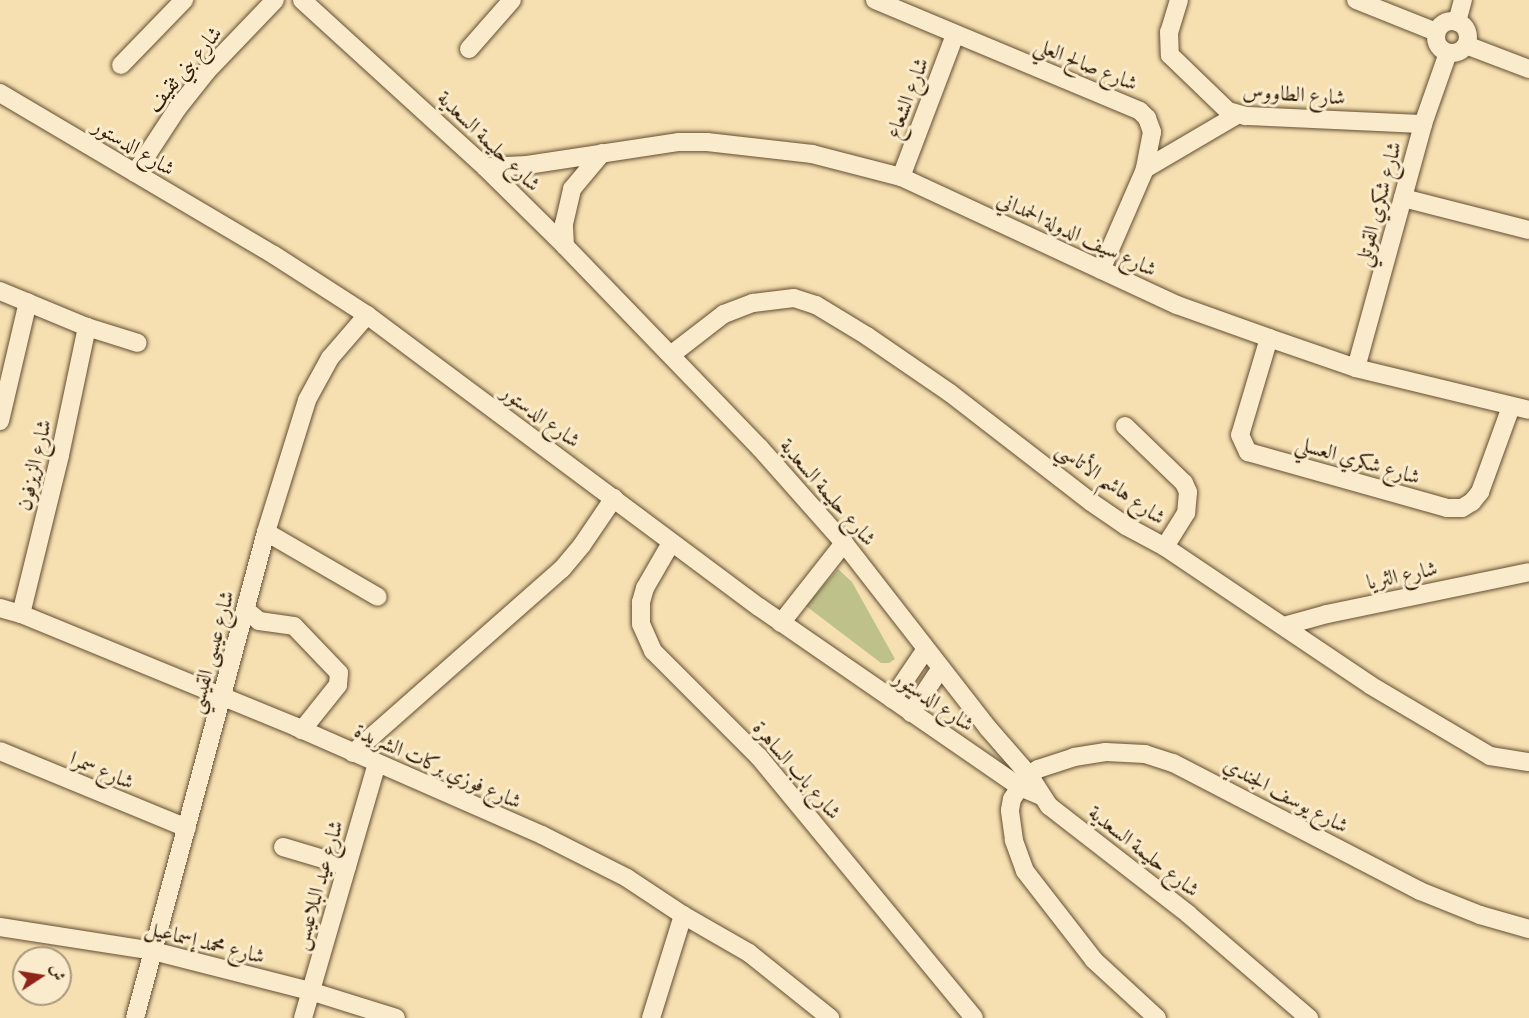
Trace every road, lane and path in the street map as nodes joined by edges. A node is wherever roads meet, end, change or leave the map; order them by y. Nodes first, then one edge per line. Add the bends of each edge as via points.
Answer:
1 (184, 0) edge
2 (275, 0) edge
3 (302, 0) edge
4 (512, 0) edge
5 (875, 0) edge
6 (1179, 0) edge
7 (1356, 0) edge
8 (1463, 0) edge
9 (1457, 22) junction
10 (1437, 32) junction
11 (955, 35) junction
12 (1466, 45) junction
13 (469, 49) dead end
14 (1448, 53) junction
15 (121, 66) dead end
16 (1529, 69) edge
17 (0, 93) edge
18 (1238, 115) junction
19 (1423, 124) junction
20 (602, 153) junction
21 (485, 167) junction
22 (1145, 169) junction
23 (135, 173) junction
24 (901, 177) junction
25 (1403, 198) junction
26 (1529, 230) edge
27 (565, 246) junction
28 (1101, 270) junction
29 (0, 291) edge
30 (28, 302) junction
31 (367, 315) junction
32 (87, 327) junction
33 (1269, 338) junction
34 (138, 343) dead end
35 (672, 354) junction
36 (1356, 368) junction
37 (1520, 409) edge
38 (0, 421) edge
39 (1125, 426) dead end
40 (614, 498) junction
41 (266, 532) junction
42 (671, 543) junction
43 (844, 543) junction
44 (1165, 547) junction
45 (1529, 572) edge
46 (378, 597) dead end
47 (0, 608) edge
48 (246, 610) junction
49 (21, 614) junction
50 (781, 623) junction
51 (1284, 626) junction
52 (926, 649) junction
53 (941, 668) junction
54 (222, 698) junction
55 (892, 699) junction
56 (911, 712) junction
57 (302, 730) junction
58 (0, 751) edge
59 (352, 753) junction
60 (1529, 762) edge
61 (377, 764) junction
62 (1024, 781) junction
63 (1041, 796) joint
64 (187, 828) junction
65 (283, 847) dead end
66 (347, 866) junction
67 (683, 915) junction
68 (0, 927) edge
69 (1529, 929) edge
70 (153, 951) junction
71 (310, 992) junction
72 (135, 1018) edge
73 (303, 1018) edge
74 (396, 1018) edge
75 (651, 1018) edge
76 (830, 1018) edge
77 (975, 1018) edge
78 (1156, 1018) edge
79 (1309, 1018) edge

1 - 15 street
2 - 23 street, شارع بني ثقيف via 189,94
3 - 21 street, شارع حليمة السعدية
4 - 13 street
5 - 11 street, شارع صالح العلي
6 - 18 street, شارع الطاووس via 1169,32 1170,55 1221,106
7 - 10 street
8 - 9 street
9 - 10 street via 1445,22
9 - 12 street via 1468,35
10 - 14 street via 1438,45
11 - 22 street, شارع صالح العلي via 1140,111 1152,132
11 - 24 street, شارع الشعاع
12 - 14 street via 1460,51
12 - 16 street
14 - 19 street, شارع شكري القوتلي
17 - 23 street, شارع الدستور
18 - 19 street, شارع الطاووس
18 - 22 street
19 - 25 street, شارع شكري القوتلي
20 - 21 street, شارع سيف الدولة الحمداني via 527,165
20 - 24 street, شارع سيف الدولة الحمداني via 707,142 812,154
20 - 27 street via 572,189 564,224
21 - 27 street, شارع حليمة السعدية
22 - 28 street, شارع صالح العلي
23 - 31 street, شارع الدستور
24 - 28 street, شارع سيف الدولة الحمداني
25 - 26 street
25 - 36 street, شارع شكري القوتلي
27 - 35 street, شارع حليمة السعدية
28 - 33 street, شارع سيف الدولة الحمداني via 1178,305
29 - 30 street
30 - 32 street
30 - 38 street
31 - 40 street, شارع الدستور
31 - 41 street, شارع عيسى القيسي via 330,358 306,400
32 - 34 street
32 - 49 street, شارع الزيزفون
33 - 36 street, شارع سيف الدولة الحمداني
33 - 37 street, شارع شكري العسلي via 1240,435 1248,452 1447,508 1462,508 1480,492
35 - 43 street, شارع حليمة السعدية
35 - 44 street, شارع هاشم الأتاسي via 724,314 753,303 794,298 816,306 950,393 1091,502
36 - 37 street, شارع سيف الدولة الحمداني
39 - 44 street via 1184,483 1188,492 1186,513
40 - 42 street, شارع الدستور
40 - 59 street via 562,568
41 - 46 street
41 - 48 street, شارع عيسى القيسي
42 - 50 street, شارع الدستور
42 - 77 street, شارع باب الساهرة via 641,602 640,624 652,651 759,757
43 - 50 street
43 - 52 street, شارع حليمة السعدية
44 - 51 street, شارع هاشم الأتاسي
45 - 51 street, شارع الثريا
47 - 49 street, شارع فوزي بركات الشريدة
48 - 54 street, شارع عيسى القيسي
48 - 57 street via 260,621 294,627 339,673 338,686
49 - 54 street, شارع فوزي بركات الشريدة
50 - 55 street, شارع الدستور
51 - 60 street, شارع هاشم الأتاسي via 1370,685 1490,756
52 - 53 street, شارع حليمة السعدية
52 - 55 street
53 - 56 street
53 - 62 street, شارع حليمة السعدية
54 - 57 street, شارع فوزي بركات الشريدة
54 - 64 street, شارع عيسى القيسي
55 - 56 street, شارع الدستور
56 - 62 street, شارع الدستور
57 - 59 street, شارع فوزي بركات الشريدة
58 - 64 street, شارع سمرا
59 - 61 street, شارع فوزي بركات الشريدة
61 - 66 street, شارع عيد البلاعيس
61 - 67 street, شارع فوزي بركات الشريدة via 552,840 627,878
62 - 63 street, شارع الدستور
62 - 69 street, شارع يوسف الجندي via 1074,757 1131,752 1155,757 1198,774 1420,891
62 - 78 street via 1012,799 1011,825 1026,871 1094,960
63 - 79 street, شارع حليمة السعدية
64 - 70 street, شارع عيسى القيسي
65 - 66 street
66 - 71 street, شارع عيد البلاعيس
67 - 75 street
67 - 76 street, شارع فوزي بركات الشريدة via 772,969
68 - 70 street, شارع محمد إسماعيل
70 - 71 street, شارع محمد إسماعيل
70 - 72 street, شارع عيسى القيسي
71 - 73 street, شارع عيد البلاعيس
71 - 74 street, شارع محمد إسماعيل

